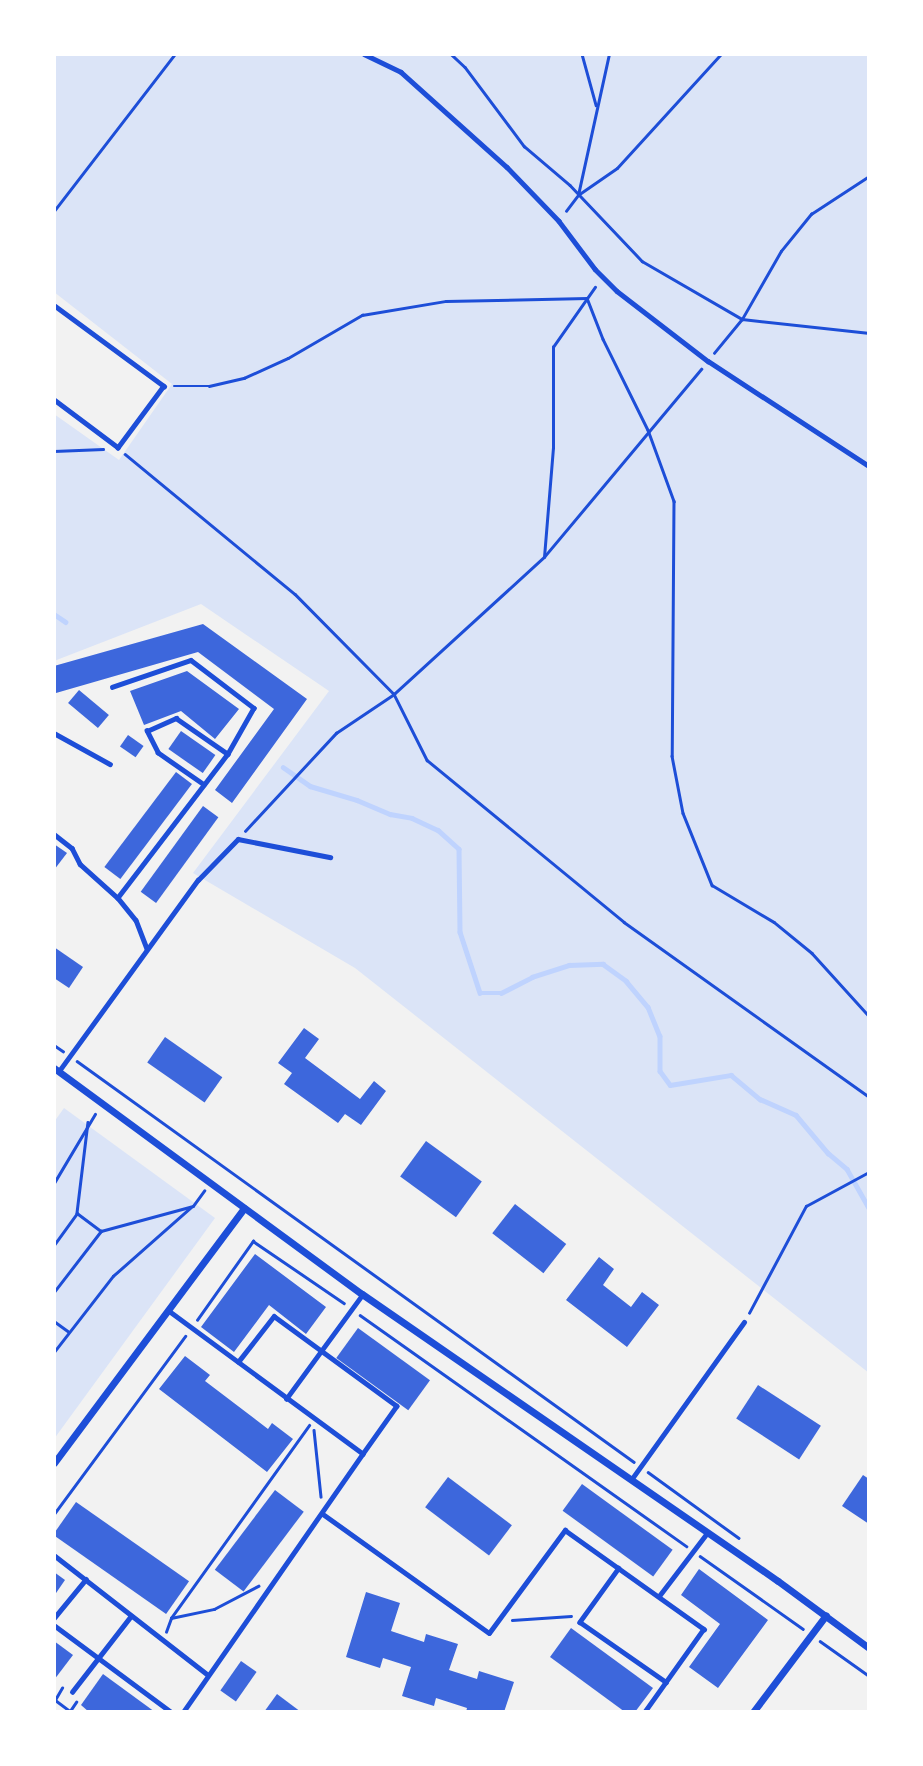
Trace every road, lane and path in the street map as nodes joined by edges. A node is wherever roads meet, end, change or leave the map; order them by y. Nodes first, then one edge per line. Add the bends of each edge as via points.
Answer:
1 (175, 54) edge
2 (364, 54) edge
3 (451, 54) edge
4 (582, 54) edge
5 (609, 54) edge
6 (721, 54) edge
7 (596, 105) junction
8 (869, 176) edge
9 (578, 195) junction
10 (54, 211) edge
11 (559, 220) junction
12 (595, 287) dead end
13 (587, 298) junction
14 (54, 305) edge
15 (742, 319) junction
16 (869, 333) edge
17 (708, 361) junction
18 (164, 386) junction
19 (54, 400) edge
20 (648, 430) junction
21 (118, 448) junction
22 (54, 451) edge
23 (869, 466) edge
24 (544, 557) junction
25 (112, 687) dead end
26 (394, 694) junction
27 (54, 733) edge
28 (228, 754) junction
29 (110, 764) dead end
30 (204, 785) junction
31 (54, 834) edge
32 (238, 839) junction
33 (330, 857) dead end
34 (118, 898) junction
35 (147, 950) junction
36 (869, 1016) edge
37 (56, 1046) edge
38 (54, 1053) edge
39 (71, 1057) junction
40 (56, 1072) edge
41 (869, 1097) edge
42 (103, 1104) junction
43 (88, 1122) junction
44 (869, 1172) edge
45 (54, 1183) edge
46 (211, 1183) junction
47 (193, 1206) junction
48 (244, 1208) junction
49 (78, 1213) junction
50 (101, 1231) junction
51 (54, 1245) edge
52 (54, 1292) edge
53 (362, 1294) junction
54 (352, 1309) junction
55 (167, 1310) junction
56 (54, 1321) edge
57 (744, 1322) joint
58 (191, 1329) junction
59 (68, 1331) junction
60 (321, 1350) junction
61 (54, 1352) edge
62 (238, 1362) junction
63 (286, 1399) junction
64 (313, 1420) junction
65 (363, 1454) junction
66 (54, 1463) edge
67 (640, 1467) junction
68 (631, 1480) junction
69 (54, 1514) edge
70 (323, 1514) junction
71 (708, 1532) junction
72 (749, 1546) dead end
73 (693, 1551) junction
74 (54, 1555) edge
75 (619, 1568) junction
76 (86, 1579) junction
77 (267, 1579) dead end
78 (659, 1596) junction
79 (585, 1615) junction
80 (825, 1615) junction
81 (131, 1616) junction
82 (54, 1618) edge
83 (171, 1618) junction
84 (499, 1621) junction
85 (54, 1625) edge
86 (811, 1634) junction
87 (163, 1642) junction
88 (869, 1648) edge
89 (99, 1658) junction
90 (208, 1676) junction
91 (869, 1676) edge
92 (667, 1682) junction
93 (64, 1686) dead end
94 (72, 1692) dead end
95 (80, 1698) dead end
96 (55, 1700) edge
97 (70, 1711) edge
98 (171, 1712) edge
99 (184, 1712) edge
100 (645, 1712) edge
101 (753, 1712) edge

1 - 10 path
2 - 11 lane via 401,72 508,167
3 - 9 path via 524,146
4 - 7 path
5 - 7 path
6 - 9 path via 617,168
7 - 9 path
8 - 15 path via 811,214 781,251
9 - 11 path
9 - 15 path via 642,261
11 - 17 lane via 617,291
12 - 13 path
13 - 18 path via 446,300 362,315 244,378 209,386
13 - 20 path
13 - 24 path via 553,347 553,448
14 - 18 lane
15 - 16 path
15 - 17 path
17 - 20 path
17 - 23 lane
18 - 21 lane
19 - 21 lane
20 - 24 path
20 - 36 path via 674,501 673,756 683,813 712,885 774,922 812,953
21 - 22 path
21 - 26 path via 295,594
24 - 26 path
25 - 28 lane via 191,660 254,708
26 - 32 path via 336,733
26 - 41 path via 427,760 624,922
27 - 29 lane
28 - 30 lane
28 - 30 lane via 176,718 147,731 158,753
30 - 34 lane
31 - 34 lane
32 - 33 lane
32 - 35 lane via 198,880
34 - 35 lane via 136,920
35 - 39 lane
37 - 38 path
37 - 39 path
39 - 40 lane
39 - 67 path
40 - 42 street
42 - 43 path
42 - 46 street
43 - 45 path
43 - 49 path
44 - 57 path via 806,1206
46 - 47 path
46 - 48 street
47 - 50 path
47 - 59 path via 113,1276
48 - 53 street
48 - 55 street
49 - 50 path
49 - 51 path
50 - 52 path
53 - 54 lane
53 - 68 street
54 - 58 path via 253,1241
54 - 60 lane
54 - 73 path
55 - 58 lane
55 - 66 street
56 - 59 path
57 - 67 lane
58 - 62 lane
58 - 69 path
59 - 61 path
60 - 62 lane via 274,1316
60 - 63 lane
60 - 65 lane via 397,1406
62 - 63 lane
63 - 64 lane
64 - 65 lane
64 - 70 path
64 - 83 path
65 - 70 lane
67 - 68 lane
67 - 72 path
68 - 71 street
70 - 84 lane via 489,1633
70 - 90 lane
71 - 73 lane
71 - 80 street
73 - 78 lane
73 - 86 path
74 - 76 lane
75 - 78 lane
75 - 79 lane
75 - 84 lane via 565,1530
76 - 81 lane
76 - 82 lane
77 - 83 path via 214,1609
78 - 92 lane via 704,1629
79 - 84 path
79 - 92 lane via 580,1622
80 - 86 street
80 - 88 street
81 - 87 lane
81 - 89 lane
83 - 87 path
85 - 89 lane
86 - 91 path
86 - 101 street
87 - 90 lane
89 - 94 lane
89 - 98 lane
90 - 99 lane
92 - 100 lane
93 - 96 path
95 - 97 path
96 - 97 path

